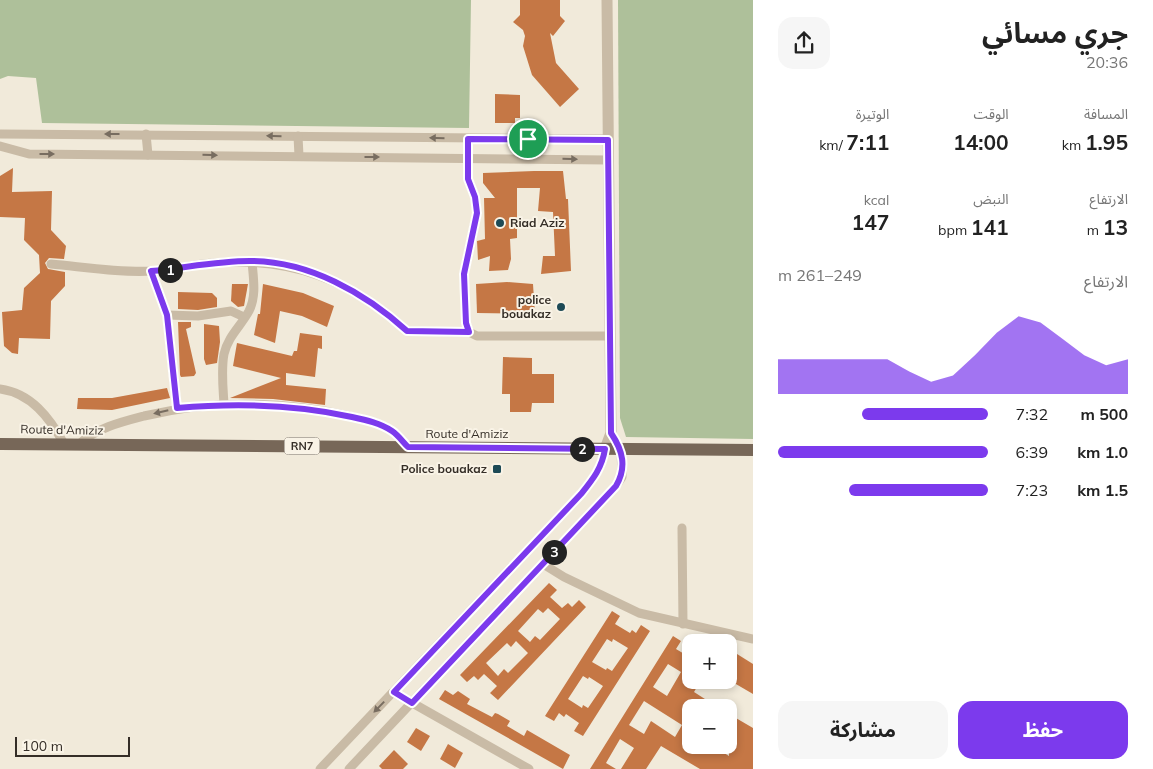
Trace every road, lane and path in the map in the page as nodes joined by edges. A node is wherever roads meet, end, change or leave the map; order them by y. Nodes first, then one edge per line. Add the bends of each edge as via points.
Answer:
1 (607, 0) edge
2 (0, 134) edge
3 (146, 134) junction
4 (298, 136) junction
5 (468, 139) junction
6 (608, 140) junction
7 (0, 146) edge
8 (148, 155) junction
9 (299, 156) junction
10 (468, 157) junction
11 (608, 160) junction
12 (252, 261) junction
13 (51, 264) dead end
14 (151, 271) junction
15 (167, 315) junction
16 (244, 317) junction
17 (469, 332) junction
18 (610, 336) junction
19 (0, 389) edge
20 (224, 404) junction
21 (177, 408) junction
22 (611, 433) junction
23 (0, 444) edge
24 (64, 444) junction
25 (79, 444) junction
26 (408, 447) junction
27 (605, 449) junction
28 (621, 449) junction
29 (753, 450) edge
30 (682, 528) dead end
31 (543, 564) junction
32 (683, 624) junction
33 (753, 639) edge
34 (394, 692) junction
35 (412, 703) junction
36 (320, 769) edge
37 (349, 769) edge
38 (529, 769) edge

1 - 6 street
3 -> 2 street
4 -> 3 street
3 - 8 street
5 -> 4 street
4 - 9 street
5 - 6 street
5 - 10 street
6 - 11 street
7 -> 8 street via 29,154
8 -> 9 street
9 -> 10 street
10 -> 11 street
10 - 17 street via 468,179 477,213 464,274
11 - 18 street
12 - 14 street
12 - 16 street via 254,292
12 - 17 street via 288,266 327,277 384,311 407,331
13 - 14 street
14 - 15 street
15 - 16 street via 231,312
15 - 21 street
16 - 20 street via 231,335 224,353
17 - 18 street via 477,336
18 - 22 street
19 - 24 street via 10,390 35,404 52,422
20 - 21 street
20 - 26 street via 294,407 377,423 393,431
21 -> 25 street via 100,430
22 - 27 street
22 - 28 street
23 - 24 main road, Route d'Amiziz / RN7
24 - 25 main road, Route d'Amiziz / RN7
25 - 26 main road, Route d'Amiziz / RN7
26 - 27 main road, Route d'Amiziz / RN7
27 - 28 main road, Route d'Amiziz / RN7
27 - 34 street via 603,462 581,494
28 - 29 main road, Route d'Amiziz / RN7
28 - 31 street via 622,476 616,486
30 - 32 street
31 - 32 street via 639,613
31 - 35 street
32 - 33 street
34 - 35 street
34 -> 36 street
35 - 37 street
35 - 38 street

